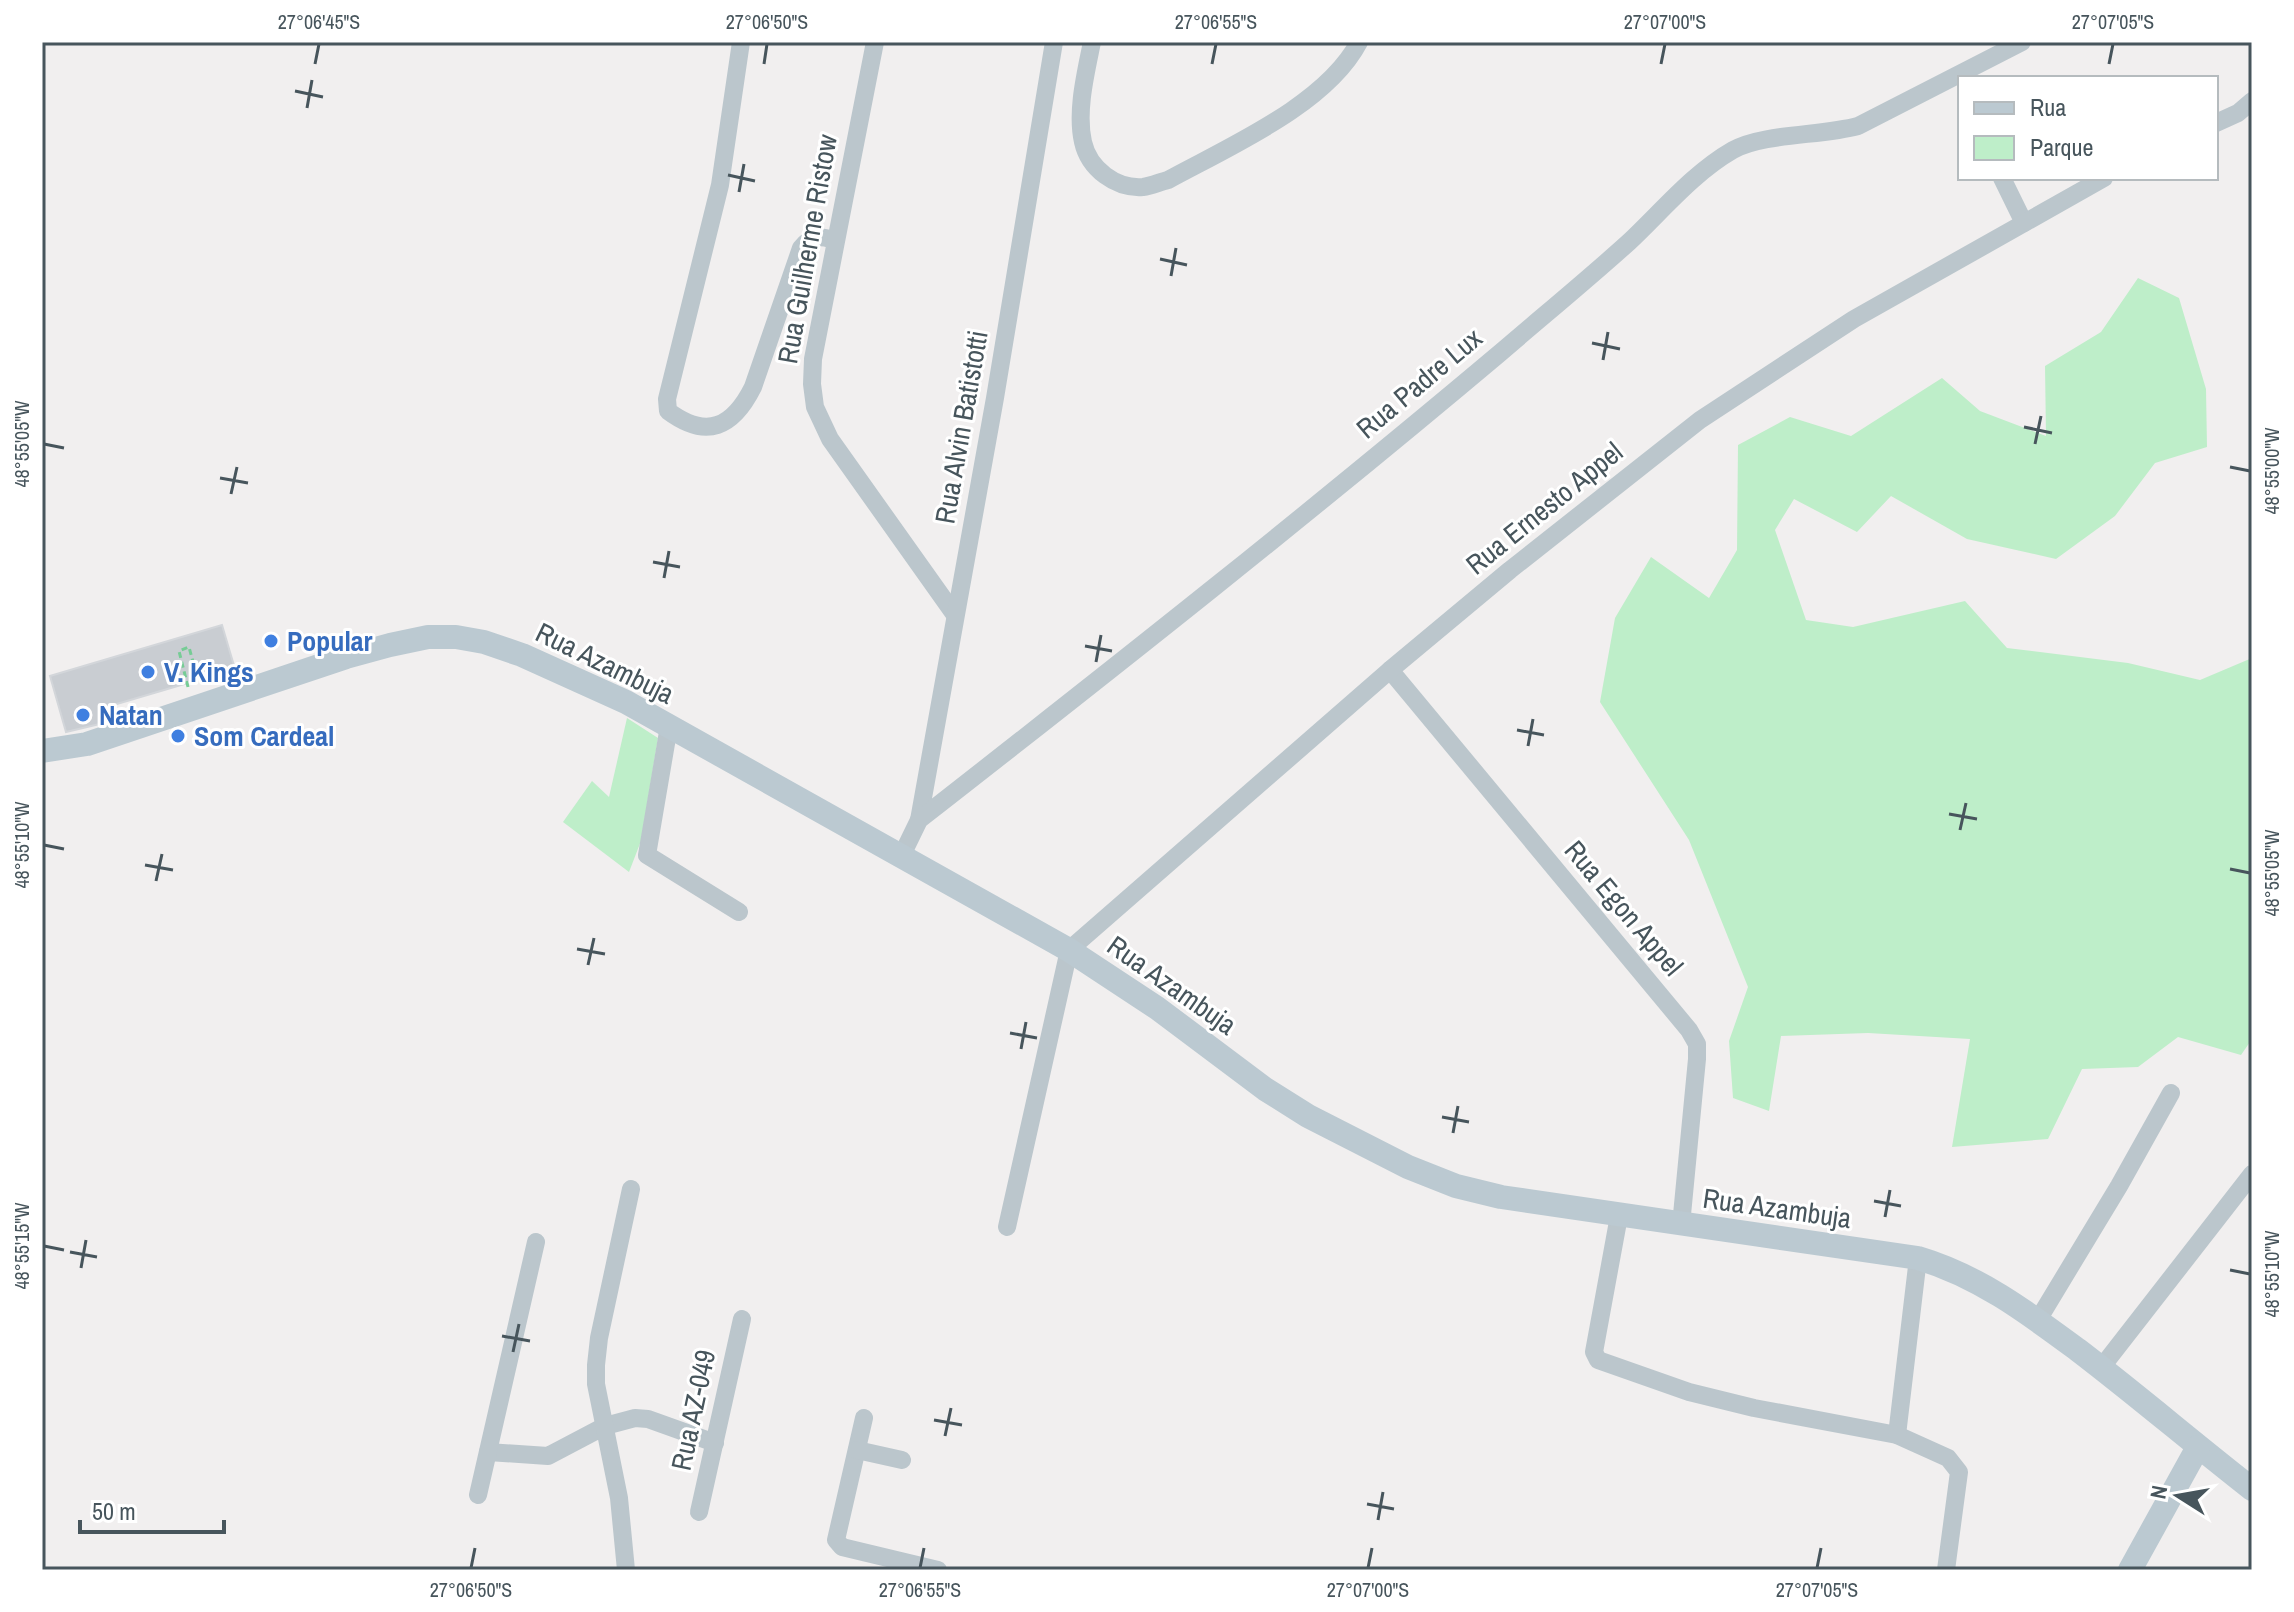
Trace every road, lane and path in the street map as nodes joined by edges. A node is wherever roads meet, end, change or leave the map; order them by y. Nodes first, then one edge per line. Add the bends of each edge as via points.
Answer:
1 (741, 42) edge
2 (875, 42) edge
3 (1054, 42) edge
4 (1092, 42) edge
5 (1359, 42) edge
6 (2022, 42) edge
7 (1970, 76) edge
8 (1956, 85) edge
9 (2245, 107) edge
10 (2218, 122) edge
11 (2003, 180) edge
12 (2100, 180) edge
13 (2024, 223) junction
14 (835, 240) junction
15 (955, 615) junction
16 (193, 662) dead end
17 (1390, 670) junction
18 (187, 683) dead end
19 (669, 726) junction
20 (42, 751) edge
21 (919, 820) junction
22 (902, 855) junction
23 (739, 912) dead end
24 (1069, 950) junction
25 (2171, 1093) dead end
26 (2252, 1174) edge
27 (631, 1189) dead end
28 (1619, 1216) junction
29 (1681, 1225) junction
30 (1007, 1227) dead end
31 (536, 1242) dead end
32 (1918, 1258) junction
33 (742, 1319) dead end
34 (2038, 1320) junction
35 (2101, 1368) junction
36 (864, 1418) dead end
37 (605, 1426) junction
38 (1897, 1435) junction
39 (715, 1443) junction
40 (2198, 1447) junction
41 (857, 1450) junction
42 (488, 1452) junction
43 (902, 1460) dead end
44 (2252, 1489) edge
45 (478, 1495) dead end
46 (699, 1512) dead end
47 (626, 1570) edge
48 (938, 1570) edge
49 (1946, 1570) edge
50 (2130, 1570) edge

1 - 14 street via 720,185 668,411 707,428 719,427 743,407 801,248 816,236
2 - 14 street, Rua Guilherme Ristow
3 - 15 street, Rua Alvin Batistotti
4 - 5 street via 1082,107 1083,143 1104,176 1144,187 1181,173 1311,97 1334,77
6 - 7 street, Rua Padre Lux
8 - 21 street, Rua Padre Lux via 1858,126 1749,145 1715,163 1512,343 1245,564
9 - 10 street
11 - 13 street
12 - 13 street, Rua Ernesto Appel
13 - 17 street, Rua Ernesto Appel via 1854,319 1700,420
14 - 15 street, Rua Guilherme Ristow via 813,359 815,407 851,473
15 - 21 street, Rua Alvin Batistotti
16 - 18 path via 189,647 179,651
17 - 24 street, Rua Ernesto Appel
17 - 29 street, Rua Egon Appel via 1697,1044
19 - 20 main road, Rua Azambuja via 522,655 484,642 428,637 346,657 87,744
19 - 22 main road, Rua Azambuja
19 - 23 street via 647,855
21 - 22 street, Rua Padre Lux
22 - 24 main road, Rua Azambuja
24 - 28 main road, Rua Azambuja via 1265,1089 1384,1156 1456,1186
24 - 30 street
25 - 34 street
26 - 35 street
27 - 37 street via 599,1338 596,1384
28 - 29 main road, Rua Azambuja
28 - 38 street via 1594,1352 1598,1360 1715,1399
29 - 32 main road, Rua Azambuja
31 - 42 street
32 - 34 main road, Rua Azambuja via 1961,1274
32 - 38 street
33 - 39 street, Rua AZ-049
34 - 35 main road, Rua Azambuja
35 - 40 main road, Rua Azambuja
36 - 41 street
37 - 39 street via 623,1419 648,1419
37 - 42 street via 548,1456
37 - 47 street
38 - 49 street via 1948,1458 1959,1472
39 - 46 street, Rua AZ-049
40 - 44 main road, Rua Azambuja
40 - 50 main road
41 - 43 street
41 - 48 street via 838,1543
42 - 45 street

